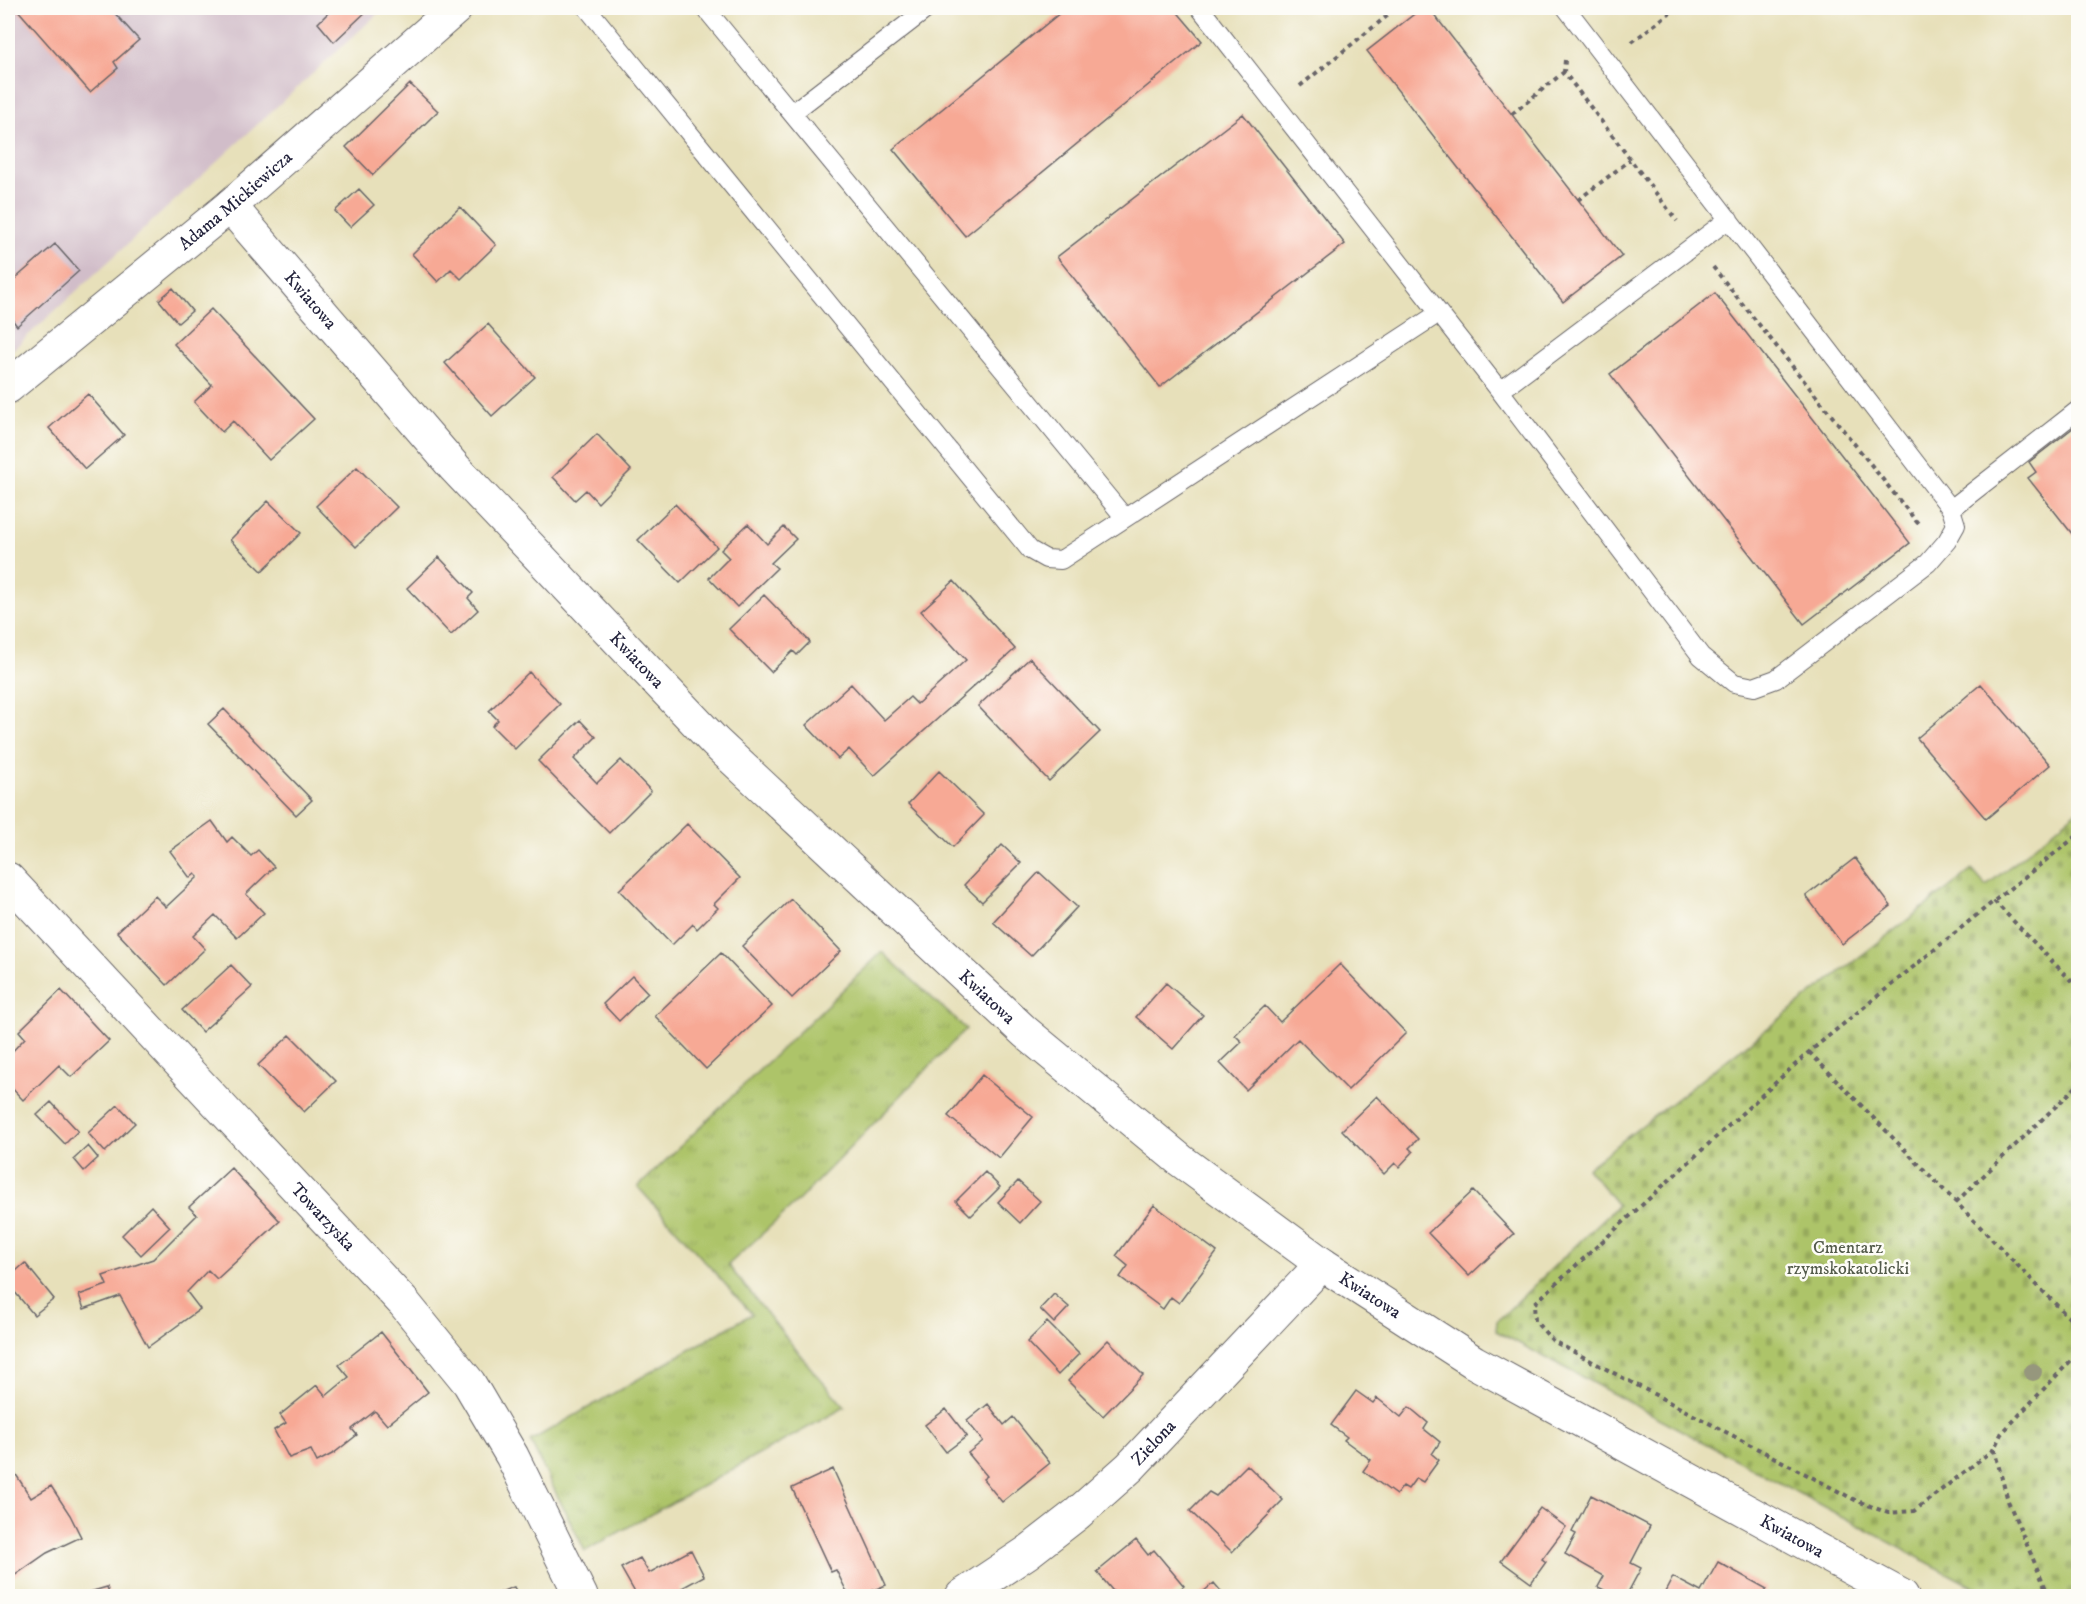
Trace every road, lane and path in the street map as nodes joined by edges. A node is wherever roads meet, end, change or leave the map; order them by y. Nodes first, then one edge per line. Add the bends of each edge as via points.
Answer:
1 (456, 8) edge
2 (587, 8) edge
3 (705, 8) edge
4 (928, 8) edge
5 (1200, 8) edge
6 (1397, 8) edge
7 (1676, 8) edge
8 (1568, 11) edge
9 (1607, 61) junction
10 (1564, 72) junction
11 (1292, 93) dead end
12 (792, 113) junction
13 (1512, 114) dead end
14 (1630, 160) junction
15 (1578, 200) dead end
16 (230, 206) junction
17 (1729, 219) junction
18 (1695, 245) junction
19 (1439, 313) junction
20 (8, 387) edge
21 (1500, 391) junction
22 (2079, 410) edge
23 (1951, 509) junction
24 (1125, 518) junction
25 (1939, 550) junction
26 (2079, 835) edge
27 (8, 879) edge
28 (1994, 901) junction
29 (2079, 988) edge
30 (1809, 1052) junction
31 (2079, 1085) edge
32 (1956, 1202) junction
33 (1322, 1264) junction
34 (2079, 1327) edge
35 (2079, 1353) edge
36 (1994, 1449) junction
37 (581, 1596) edge
38 (962, 1596) edge
39 (1902, 1596) edge
40 (2049, 1596) edge

1 - 16 street, Adama Mickiewicza
2 - 24 lane via 1030,550 1046,559 1061,560
3 - 12 lane
4 - 12 lane
5 - 19 lane
6 - 11 path
7 - 9 path
8 - 9 lane
8 - 10 path
9 - 17 lane
10 - 13 path
10 - 14 path
12 - 24 lane
14 - 15 path
14 - 18 path
16 - 20 street, Adama Mickiewicza
16 - 33 street, Kwiatowa via 455,468 716,742 1025,1032 1180,1160
17 - 18 lane
17 - 23 lane
18 - 21 lane
18 - 25 path
19 - 21 lane
19 - 24 lane
21 - 25 lane via 1701,656 1734,684 1754,687 1776,679 1928,563
22 - 23 lane
23 - 25 lane via 1956,525
26 - 28 path
27 - 37 street, Towarzyska via 404,1303 469,1383 512,1456
28 - 29 path
28 - 30 path
30 - 32 path
30 - 36 path via 1534,1304 1534,1321 1553,1341 1855,1500 1888,1513 1914,1511
31 - 32 path
32 - 34 path
33 - 38 street, Zielona via 1130,1467 1028,1552
33 - 39 street, Kwiatowa via 1474,1362
35 - 36 path via 2001,1434
36 - 40 path via 2008,1501

